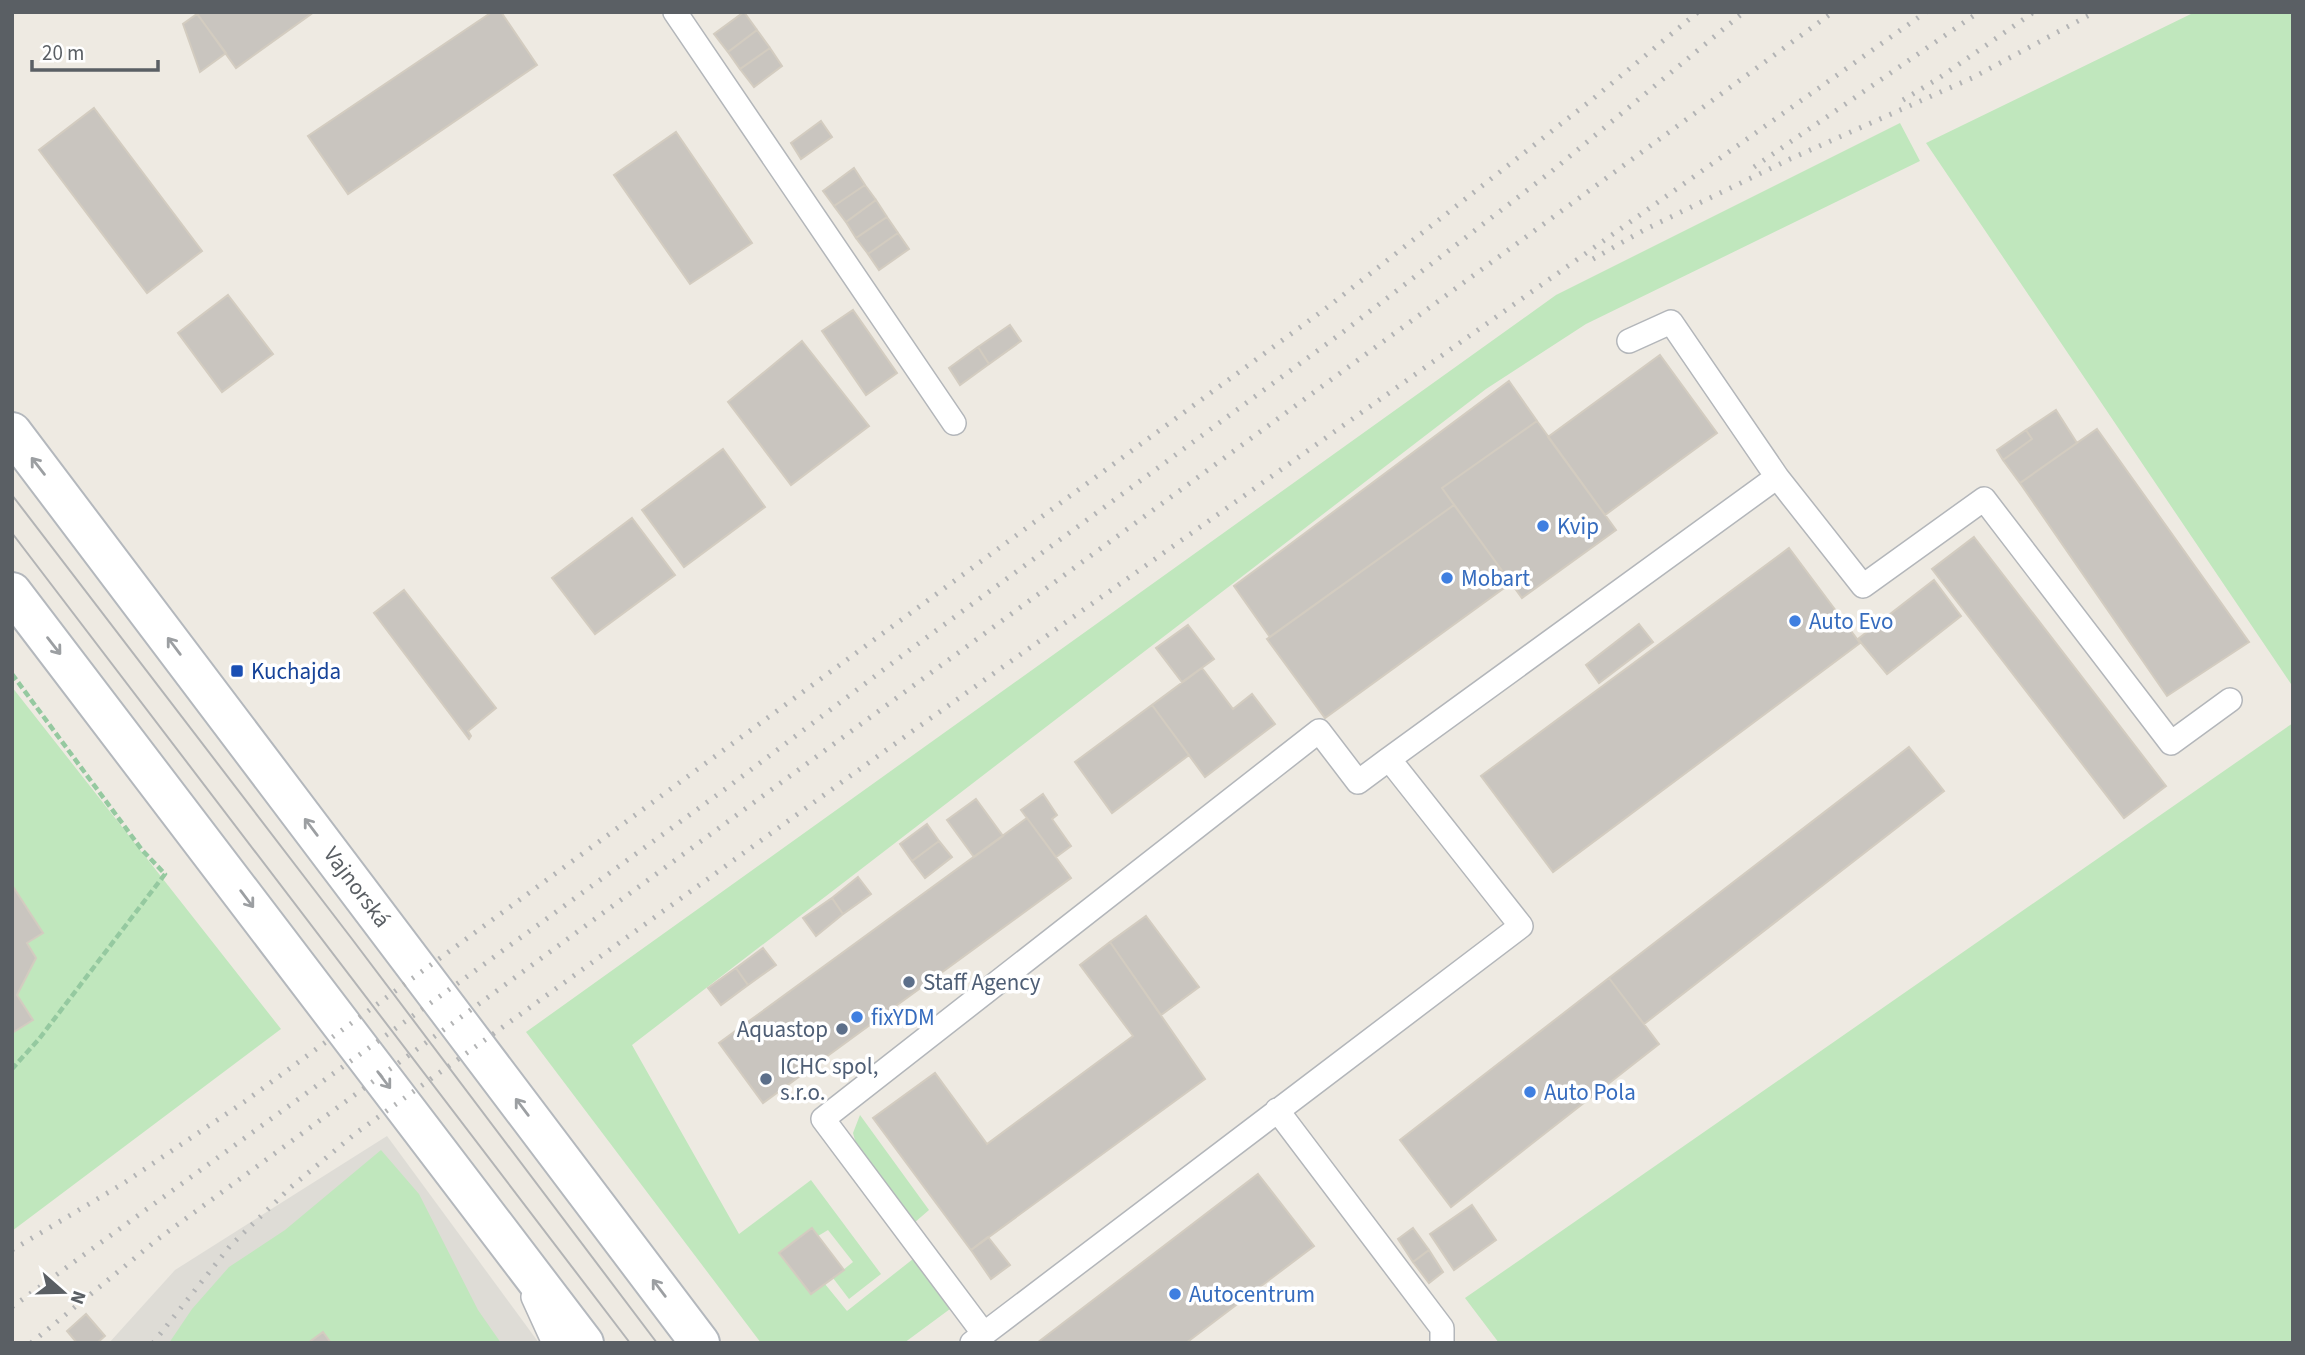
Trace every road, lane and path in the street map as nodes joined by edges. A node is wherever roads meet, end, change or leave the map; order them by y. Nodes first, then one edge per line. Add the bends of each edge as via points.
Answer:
1 (675, 12) edge
2 (1629, 341) dead end
3 (954, 422) dead end
4 (12, 432) edge
5 (1777, 477) junction
6 (12, 592) edge
7 (12, 674) edge
8 (2230, 700) dead end
9 (1389, 759) junction
10 (12, 1069) edge
11 (1277, 1110) junction
12 (510, 1246) junction
13 (978, 1338) edge
14 (554, 1343) edge
15 (584, 1343) edge
16 (700, 1343) edge
17 (1442, 1343) edge

1 - 3 lane
2 - 5 lane via 1671,322
16 -> 4 main road, Vajnorská
5 - 8 lane via 1863,586 1984,499 2171,743
5 - 9 lane
6 -> 12 main road
7 - 10 path via 142,850 166,874
9 - 11 lane via 1521,926
9 - 13 lane via 1358,782 1319,731 823,1119
11 - 13 lane
11 - 17 lane via 1442,1328
12 - 14 lane
12 - 15 main road

